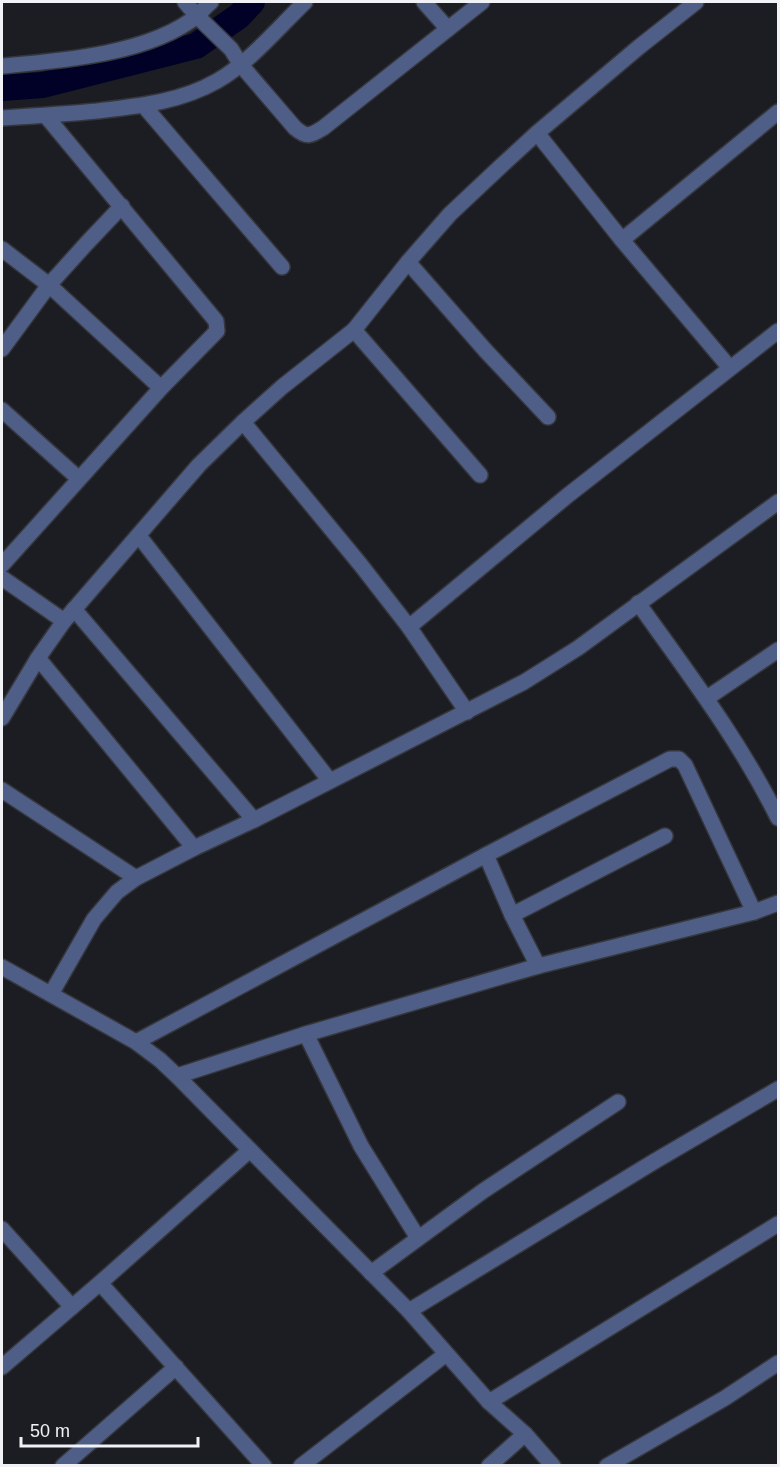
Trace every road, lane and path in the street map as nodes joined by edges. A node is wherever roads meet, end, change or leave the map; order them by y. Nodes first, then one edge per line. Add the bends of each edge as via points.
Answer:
1 (185, 2) edge
2 (211, 2) edge
3 (305, 2) edge
4 (424, 2) edge
5 (482, 2) edge
6 (696, 2) edge
7 (197, 16) junction
8 (448, 29) junction
9 (241, 65) junction
10 (2, 66) edge
11 (144, 106) junction
12 (778, 112) edge
13 (46, 116) junction
14 (2, 118) edge
15 (537, 133) junction
16 (122, 206) junction
17 (622, 240) junction
18 (2, 249) edge
19 (408, 262) junction
20 (282, 267) dead end
21 (49, 285) junction
22 (354, 330) junction
23 (778, 331) edge
24 (2, 350) edge
25 (730, 368) junction
26 (161, 388) junction
27 (2, 410) edge
28 (548, 417) dead end
29 (243, 422) junction
30 (480, 475) dead end
31 (78, 478) junction
32 (778, 502) edge
33 (139, 536) junction
34 (2, 565) edge
35 (2, 578) edge
36 (638, 603) junction
37 (74, 609) junction
38 (64, 621) junction
39 (409, 627) junction
40 (778, 650) edge
41 (38, 658) junction
42 (707, 698) junction
43 (467, 712) junction
44 (2, 718) edge
45 (330, 781) junction
46 (2, 790) edge
47 (778, 818) edge
48 (254, 820) junction
49 (665, 836) dead end
50 (194, 848) junction
51 (486, 855) junction
52 (136, 878) junction
53 (778, 903) edge
54 (754, 912) junction
55 (512, 915) junction
56 (538, 966) junction
57 (2, 967) edge
58 (51, 994) junction
59 (306, 1034) junction
60 (136, 1041) junction
61 (177, 1076) junction
62 (776, 1095) edge
63 (618, 1102) dead end
64 (250, 1150) junction
65 (778, 1224) edge
66 (2, 1229) edge
67 (418, 1238) junction
68 (371, 1273) junction
69 (100, 1283) junction
70 (72, 1306) junction
71 (409, 1311) junction
72 (446, 1354) junction
73 (778, 1363) edge
74 (2, 1367) edge
75 (176, 1367) junction
76 (489, 1402) junction
77 (525, 1434) junction
78 (63, 1466) edge
79 (264, 1466) edge
80 (301, 1466) edge
81 (489, 1466) edge
82 (554, 1466) edge
83 (607, 1466) edge

1 - 7 street
2 - 7 street
3 - 9 street
4 - 8 street
5 - 8 street
6 - 15 street
7 - 9 street via 231,49
7 - 10 street via 167,34 131,47 64,61
8 - 9 street via 311,136 295,128
9 - 11 street via 178,99
11 - 13 street
11 - 20 street
12 - 17 street
13 - 14 street
13 - 16 street
15 - 17 street
15 - 19 street via 450,214
16 - 21 street
16 - 26 street via 216,321 217,331
17 - 25 street
18 - 21 street
19 - 22 street
19 - 28 street
21 - 24 street
21 - 26 street
22 - 29 street
22 - 30 street
23 - 25 street
25 - 39 street
26 - 31 street
27 - 31 street
29 - 33 street via 199,465
29 - 39 street
31 - 34 street
32 - 36 street
33 - 37 street
33 - 45 street
35 - 38 street
36 - 42 street
36 - 43 street via 578,648
37 - 38 street
37 - 48 street
38 - 41 street
39 - 43 street
40 - 42 street
41 - 44 street
41 - 50 street
42 - 47 street via 743,752
43 - 45 street
45 - 48 street
46 - 52 street
48 - 50 street
49 - 55 street
50 - 52 street
51 - 54 street via 670,759 679,759 686,765
51 - 55 street
51 - 60 street
52 - 58 street via 117,892 94,920
53 - 54 street
54 - 56 street
55 - 56 street
56 - 59 street
57 - 58 street
58 - 60 street
59 - 61 street
59 - 67 street via 361,1146
60 - 61 street
61 - 64 street
62 - 71 street via 656,1161
63 - 67 street
64 - 68 street
64 - 69 street
65 - 76 street
66 - 70 street
67 - 68 street
68 - 71 street
69 - 70 street
69 - 75 street
70 - 74 street
71 - 72 street
72 - 76 street
72 - 80 street
73 - 83 street
75 - 78 street
75 - 79 street
76 - 77 street
77 - 81 street
77 - 82 street

